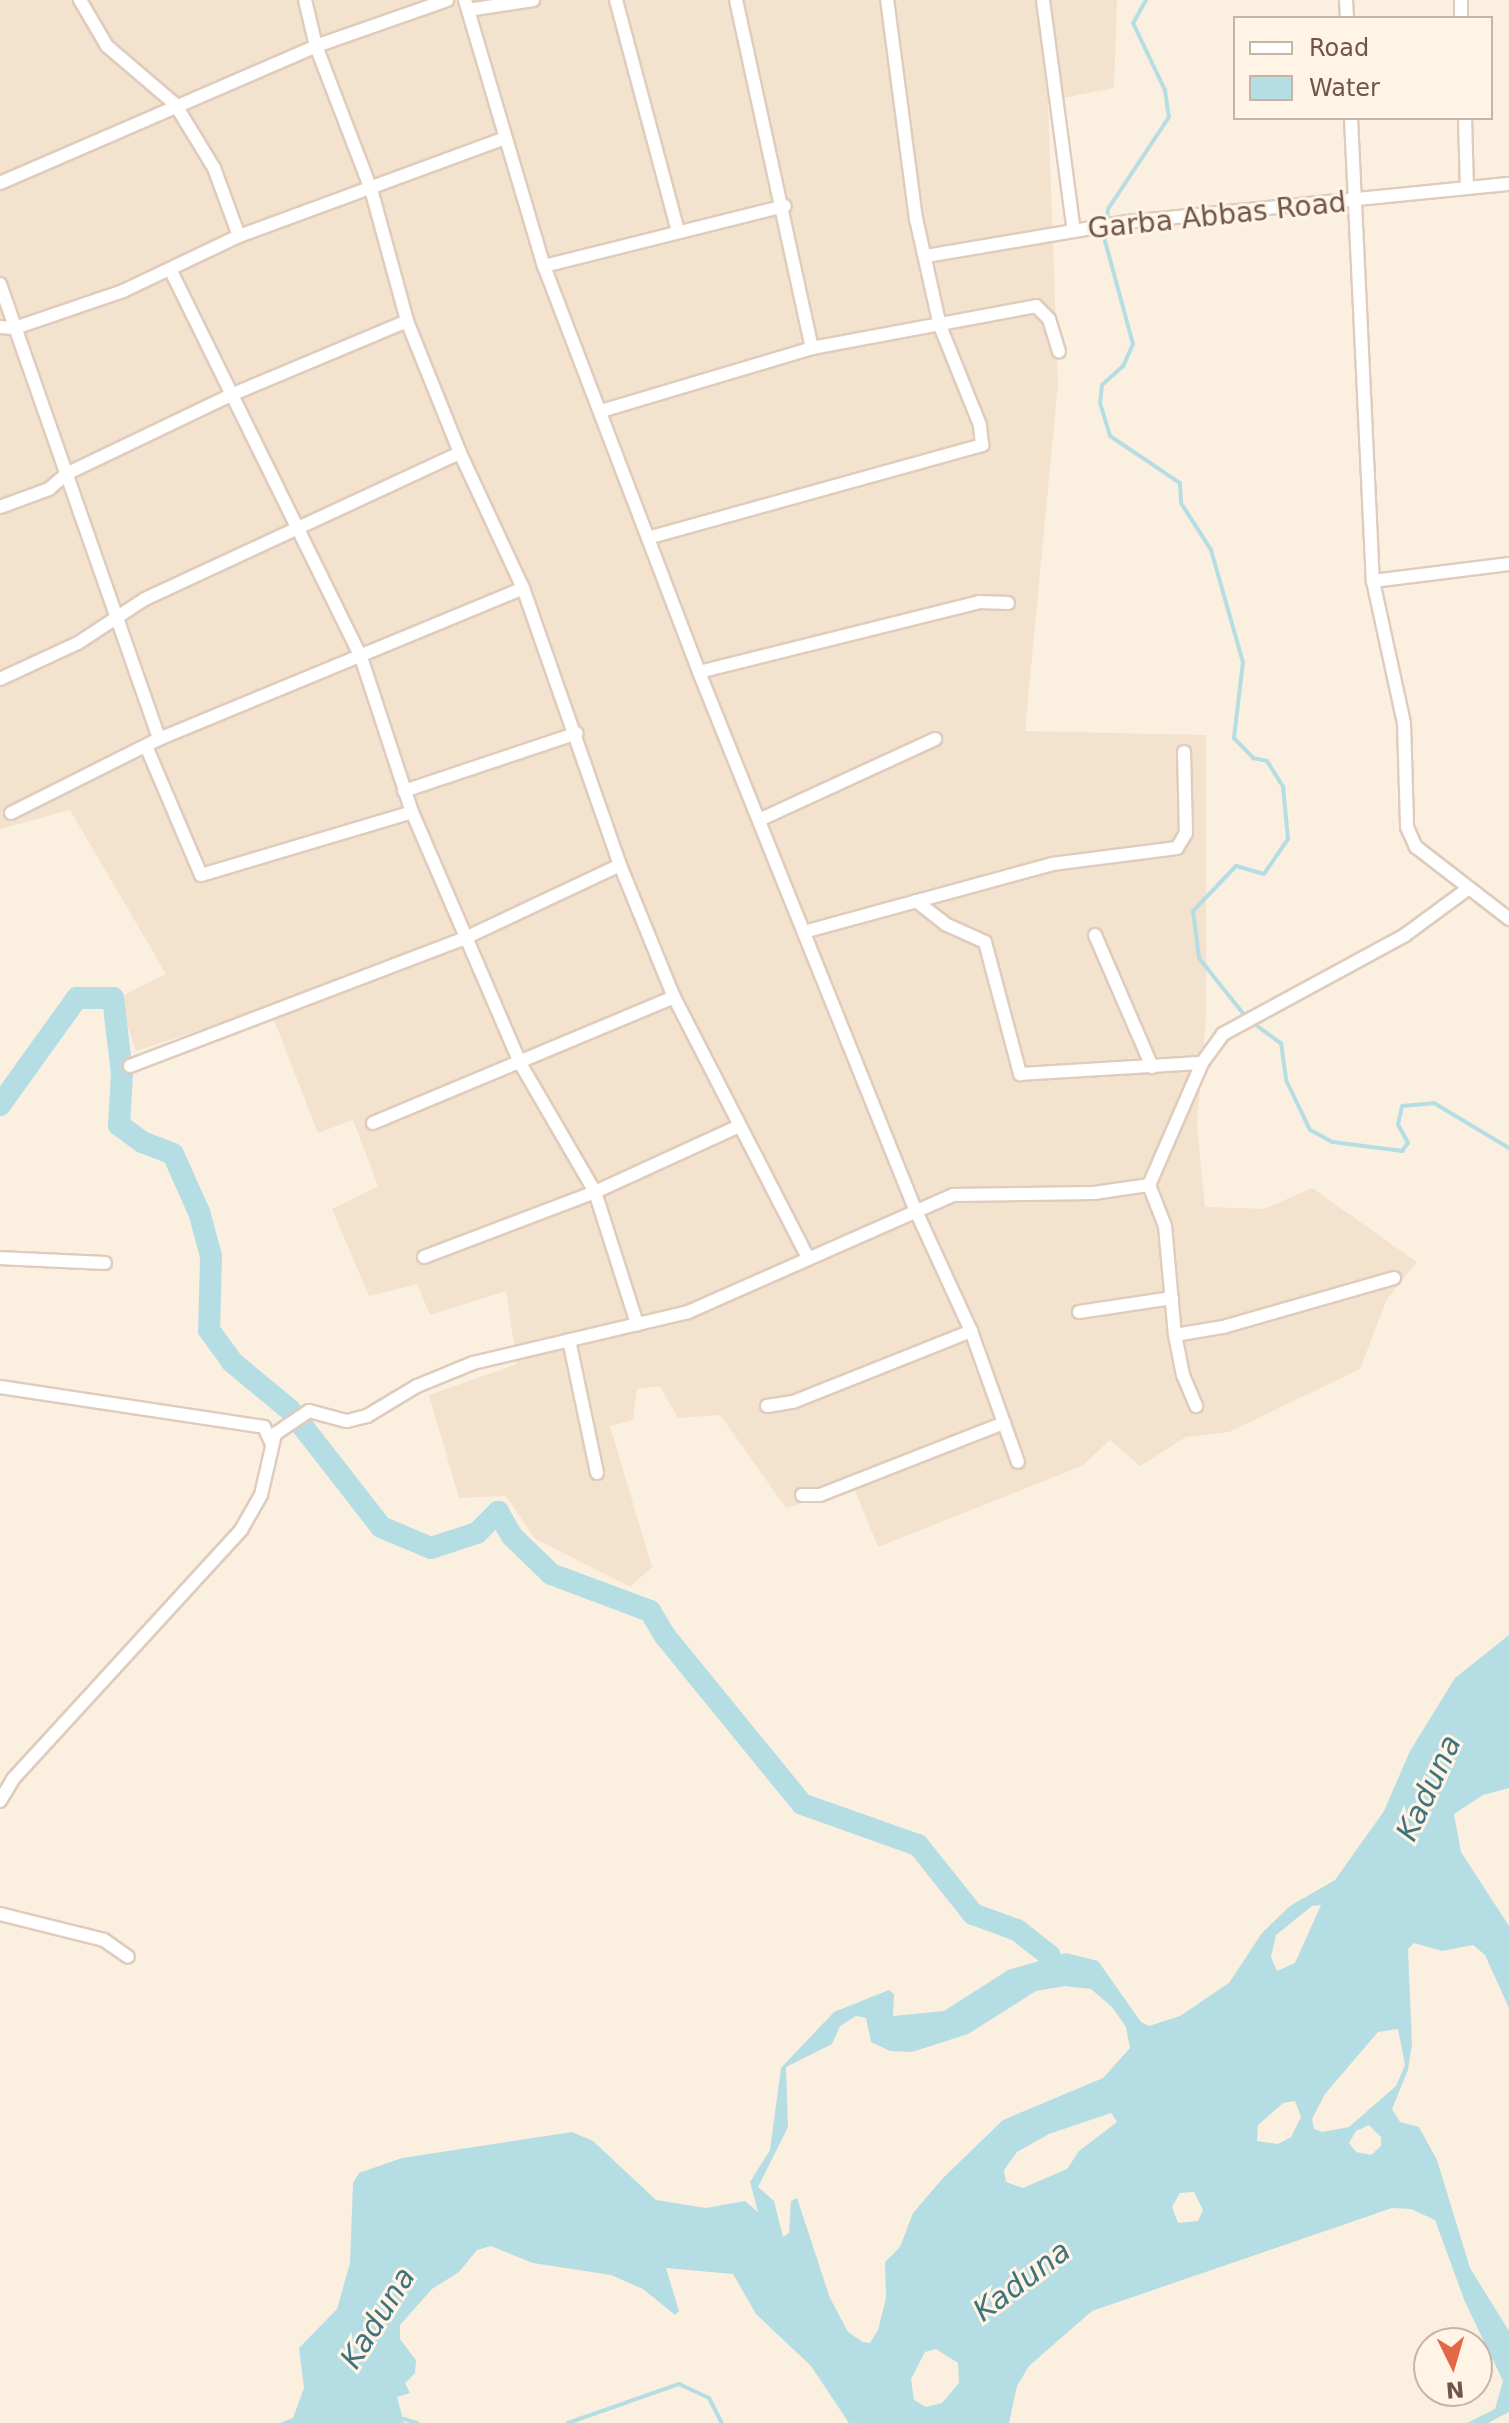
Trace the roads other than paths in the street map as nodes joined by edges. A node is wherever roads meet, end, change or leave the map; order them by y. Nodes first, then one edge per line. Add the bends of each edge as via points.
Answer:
1 (80, 0) edge
2 (305, 0) edge
3 (447, 0) edge
4 (533, 0) edge
5 (616, 0) edge
6 (736, 0) edge
7 (887, 0) edge
8 (1043, 0) edge
9 (466, 5) edge
10 (316, 46) junction
11 (175, 104) junction
12 (1351, 120) edge
13 (1465, 120) edge
14 (503, 139) junction
15 (0, 183) edge
16 (1509, 184) edge
17 (1467, 188) junction
18 (371, 189) junction
19 (1355, 201) junction
20 (785, 206) junction
21 (678, 231) junction
22 (1074, 231) junction
23 (239, 236) junction
24 (926, 256) junction
25 (544, 266) junction
26 (171, 271) junction
27 (0, 284) edge
28 (407, 321) junction
29 (940, 326) junction
30 (0, 327) edge
31 (15, 328) junction
32 (812, 348) junction
33 (1059, 351) dead end
34 (231, 395) junction
35 (601, 411) junction
36 (460, 453) junction
37 (66, 474) junction
38 (0, 507) edge
39 (297, 529) junction
40 (651, 537) junction
41 (1509, 564) edge
42 (1373, 581) junction
43 (523, 588) junction
44 (1008, 603) dead end
45 (118, 617) junction
46 (361, 657) junction
47 (699, 672) junction
48 (0, 679) edge
49 (577, 733) junction
50 (159, 739) junction
51 (935, 739) dead end
52 (146, 746) junction
53 (1184, 752) dead end
54 (404, 791) junction
55 (412, 812) junction
56 (11, 813) dead end
57 (759, 820) junction
58 (620, 865) junction
59 (1469, 888) junction
60 (916, 901) junction
61 (1509, 919) edge
62 (804, 932) junction
63 (1095, 935) dead end
64 (465, 938) junction
65 (674, 997) junction
66 (520, 1063) junction
67 (1202, 1063) junction
68 (130, 1066) dead end
69 (1152, 1067) junction
70 (373, 1123) dead end
71 (739, 1126) junction
72 (1149, 1185) junction
73 (595, 1192) junction
74 (915, 1209) junction
75 (424, 1257) dead end
76 (0, 1258) edge
77 (808, 1258) junction
78 (105, 1263) dead end
79 (1394, 1278) dead end
80 (1172, 1298) junction
81 (1079, 1312) dead end
82 (637, 1324) junction
83 (971, 1331) junction
84 (1175, 1335) junction
85 (569, 1340) junction
86 (0, 1387) edge
87 (767, 1406) dead end
88 (1196, 1406) dead end
89 (1004, 1423) junction
90 (274, 1439) junction
91 (1018, 1462) dead end
92 (597, 1473) dead end
93 (802, 1495) dead end
94 (0, 1801) edge
95 (0, 1914) edge
96 (128, 1957) dead end

1 - 11 street via 107,46
2 - 10 street
3 - 10 street
4 - 9 street
5 - 21 street
6 - 20 street
7 - 24 street
8 - 22 street
9 - 14 street
10 - 11 street
10 - 18 street
11 - 15 street
11 - 23 street via 214,168
12 - 19 street
13 - 17 street
14 - 18 street
14 - 25 street
16 - 17 street, Garba Abbas Road
17 - 19 street, Garba Abbas Road
18 - 23 street
18 - 28 street
19 - 22 street, Garba Abbas Road
19 - 42 street
20 - 21 street
20 - 32 street
21 - 25 street
22 - 24 street, Garba Abbas Road
23 - 26 street
24 - 29 street
25 - 35 street
26 - 31 street
26 - 34 street
27 - 31 street
28 - 34 street
28 - 36 street
29 - 32 street
29 - 33 street via 1036,306 1049,319
29 - 40 street via 980,425 982,445
30 - 31 street
31 - 37 street
32 - 35 street
34 - 37 street
34 - 39 street
35 - 40 street
36 - 39 street
36 - 43 street
37 - 38 street via 49,489
37 - 45 street
39 - 45 street via 145,599
39 - 46 street
40 - 47 street
41 - 42 street
42 - 59 street via 1404,723 1407,827 1416,847
43 - 46 street
43 - 49 street
44 - 47 street via 979,602
45 - 48 street via 78,643
45 - 50 street
46 - 50 street
46 - 54 street
47 - 57 street
49 - 54 street
49 - 58 street
50 - 52 street
51 - 57 street
52 - 55 street via 201,875
52 - 56 street
53 - 60 street via 1186,833 1177,848 1052,864
54 - 55 street
55 - 64 street
57 - 62 street
58 - 64 street
58 - 65 street
59 - 61 street
59 - 67 street via 1405,935 1223,1034
60 - 62 street
60 - 69 street via 945,924 985,942 1020,1074
62 - 74 street
63 - 69 street
64 - 66 street
64 - 68 street
65 - 66 street
65 - 71 street
66 - 70 street
66 - 73 street
67 - 69 street
67 - 72 street
71 - 73 street
71 - 77 street
72 - 74 street via 1094,1193 1006,1190 953,1195
72 - 80 street via 1165,1226
73 - 75 street
73 - 82 street
74 - 77 street
74 - 83 street
76 - 78 street
77 - 82 street via 717,1303
79 - 84 street via 1223,1327
80 - 81 street
80 - 84 street
82 - 85 street
83 - 87 street via 793,1402
83 - 89 street
84 - 88 street
85 - 90 street via 473,1363 417,1386 367,1416 347,1421 309,1411
85 - 92 street
86 - 90 street via 264,1427
89 - 91 street
89 - 93 street via 820,1495
90 - 94 street via 261,1495 241,1530 13,1779
95 - 96 street via 104,1940

